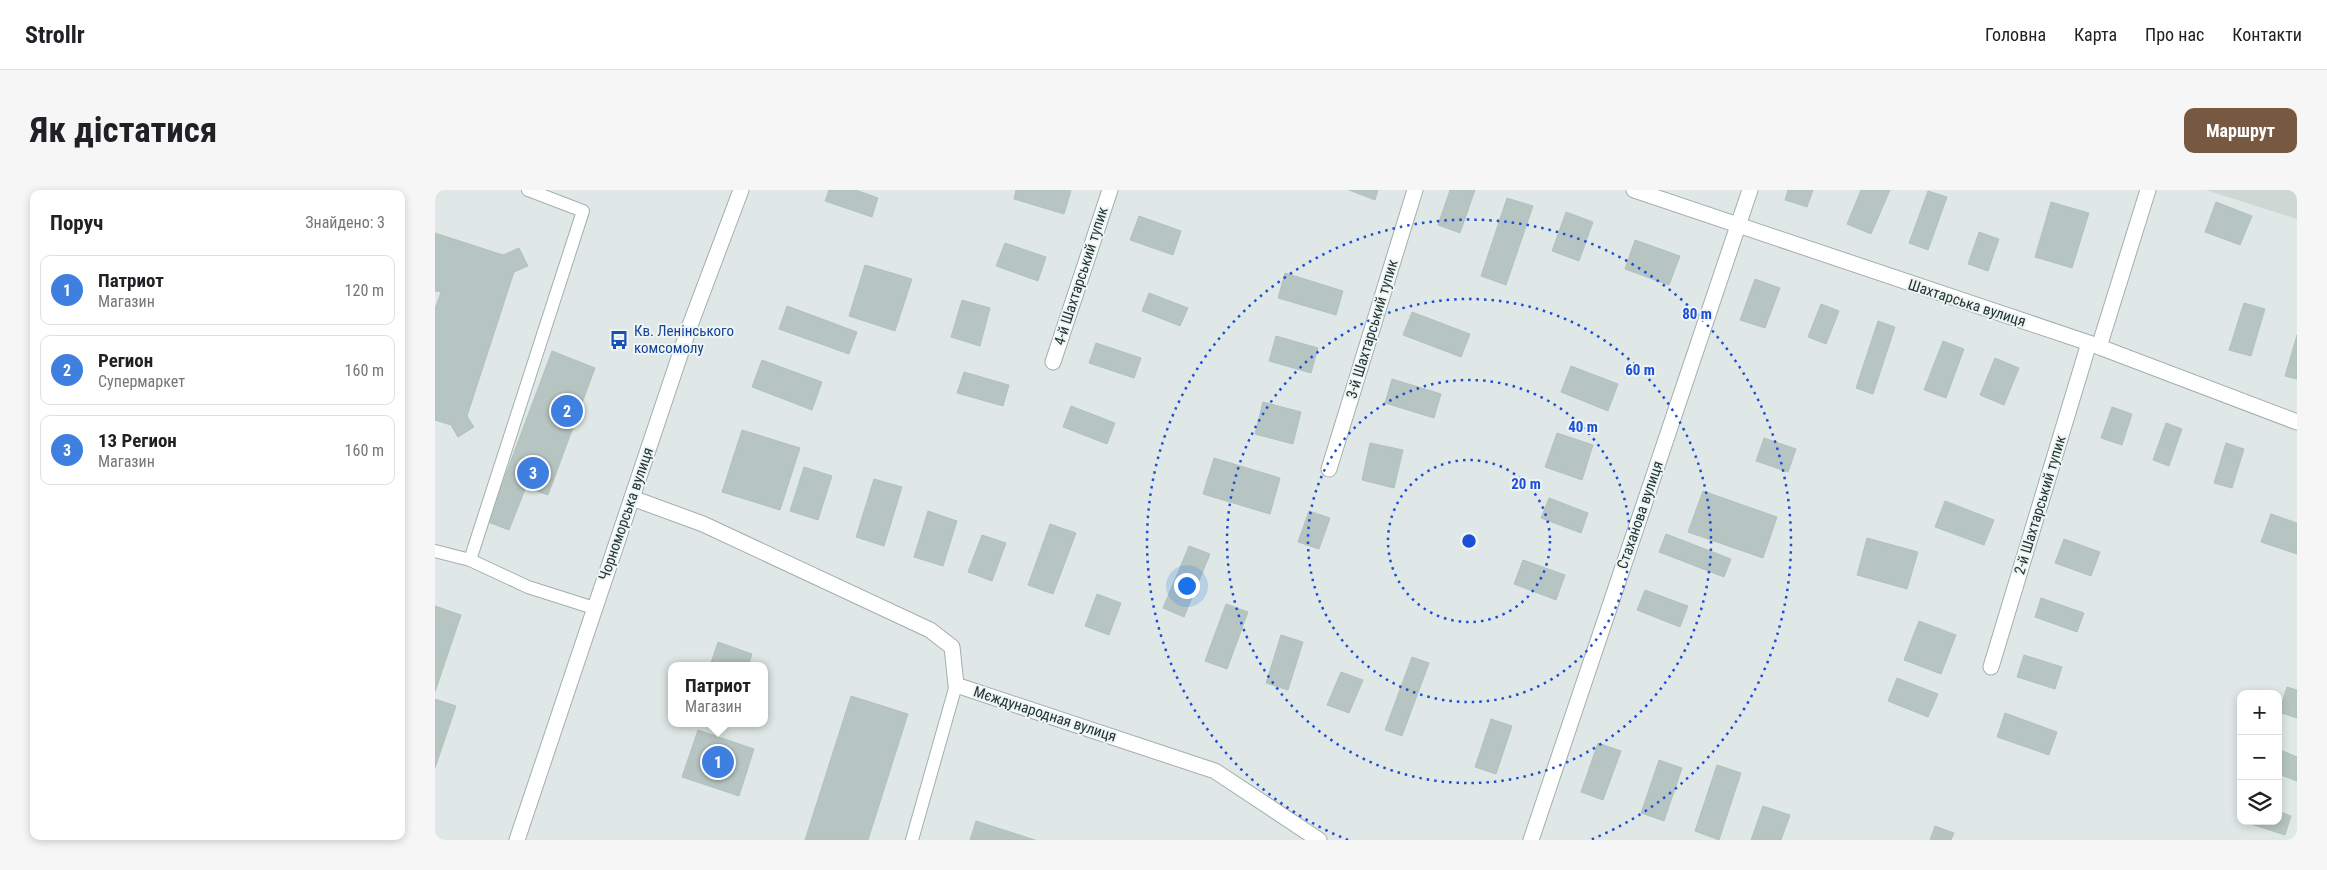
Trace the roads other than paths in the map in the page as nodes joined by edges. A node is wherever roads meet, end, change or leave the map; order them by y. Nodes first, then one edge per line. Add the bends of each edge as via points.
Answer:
1 (528, 190) edge
2 (741, 190) edge
3 (1110, 190) edge
4 (1415, 190) edge
5 (1634, 190) edge
6 (1750, 190) edge
7 (2148, 190) edge
8 (1737, 226) junction
9 (2094, 345) junction
10 (1053, 362) dead end
11 (2297, 422) edge
12 (1329, 469) dead end
13 (632, 498) junction
14 (435, 551) edge
15 (470, 560) junction
16 (594, 608) junction
17 (1991, 667) dead end
18 (957, 685) junction
19 (517, 840) edge
20 (911, 840) edge
21 (1319, 840) edge
22 (1531, 840) edge

1 - 15 lane via 583,211
2 - 13 street, Чорноморська вулиця via 689,328
3 - 10 street, 4-й Шахтарський тупик
4 - 12 street, 3-й Шахтарський тупик
5 - 8 street, Шахтарська вулиця
6 - 8 street, Стаханова вулиця
7 - 9 street, 2-й Шахтарський тупик
8 - 9 street, Шахтарська вулиця
8 - 22 street, Стаханова вулиця
9 - 11 street, Шахтарська вулиця
9 - 17 street, 2-й Шахтарський тупик
13 - 16 street, Чорноморська вулиця
13 - 18 street, Мєждународная вулиця via 703,524 930,630 951,647
14 - 15 lane
15 - 16 lane via 528,587
16 - 19 street, Чорноморська вулиця
18 - 20 lane
18 - 21 street, Мєждународная вулиця via 1215,771

